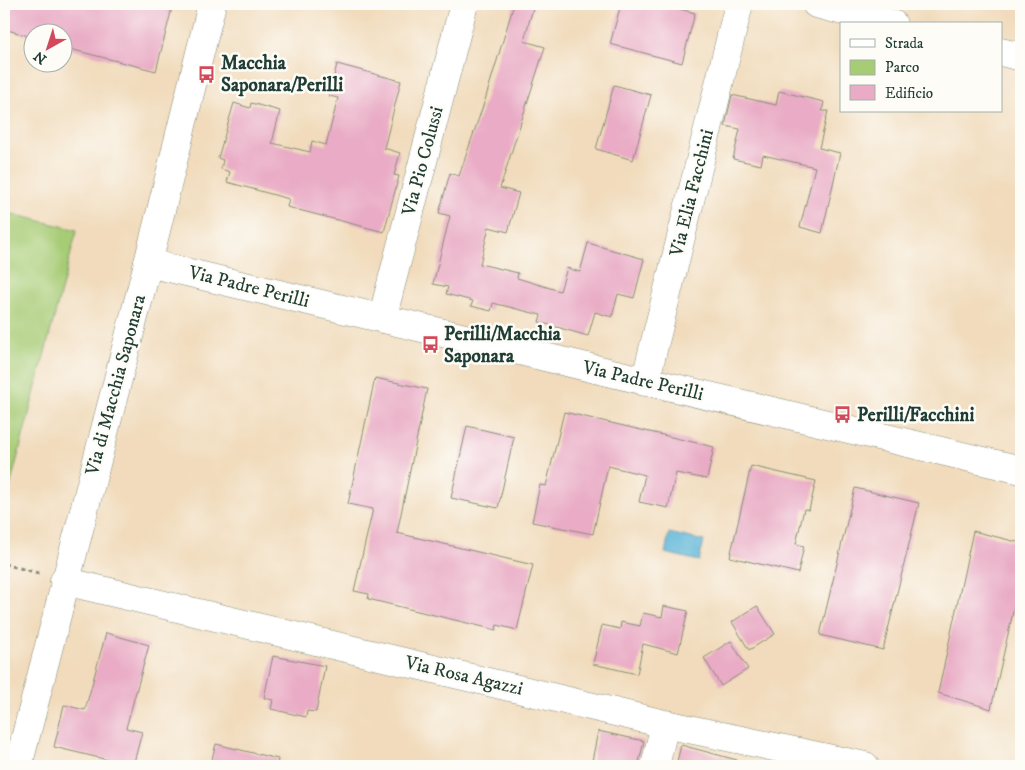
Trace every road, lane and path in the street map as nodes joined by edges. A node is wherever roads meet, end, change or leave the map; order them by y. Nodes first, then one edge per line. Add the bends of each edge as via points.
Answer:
1 (212, 4) edge
2 (464, 4) edge
3 (739, 4) edge
4 (816, 4) edge
5 (885, 22) edge
6 (1002, 52) edge
7 (1021, 57) edge
8 (148, 263) junction
9 (382, 319) junction
10 (645, 382) junction
11 (1021, 470) edge
12 (4, 564) edge
13 (64, 581) junction
14 (665, 724) junction
15 (18, 766) edge
16 (655, 766) edge
17 (865, 766) edge

1 - 8 street, Via di Macchia Saponara
2 - 9 street, Via Pio Colussi
3 - 10 street, Via Elia Facchini
4 - 5 street
6 - 7 street
8 - 9 street, Via Padre Perilli
8 - 13 street, Via di Macchia Saponara
9 - 10 street, Via Padre Perilli
10 - 11 street, Via Padre Perilli
12 - 13 path
13 - 14 street, Via Rosa Agazzi
13 - 15 street, Via di Macchia Saponara
14 - 16 street
14 - 17 street, Via Rosa Agazzi

